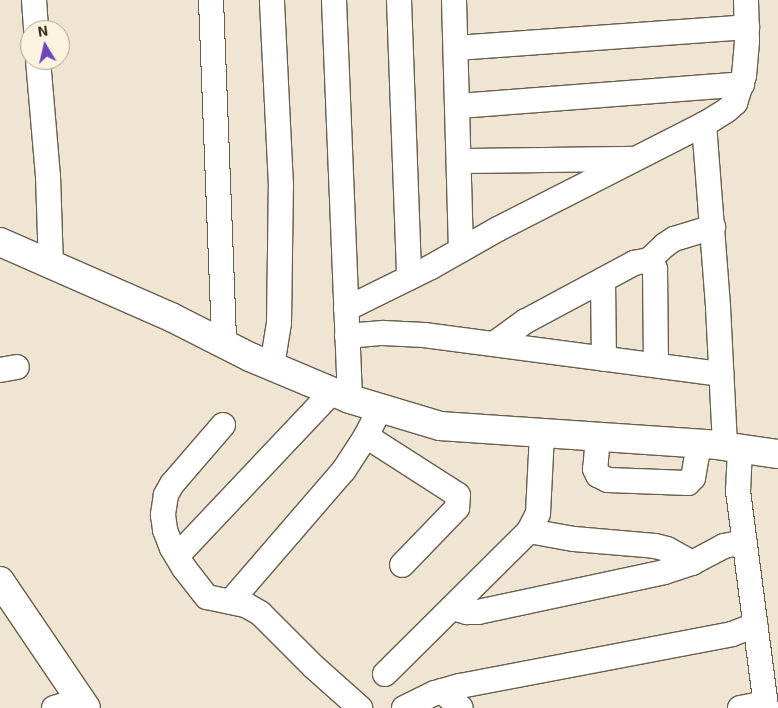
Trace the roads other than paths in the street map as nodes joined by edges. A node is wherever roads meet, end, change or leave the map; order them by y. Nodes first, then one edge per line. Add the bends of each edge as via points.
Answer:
1 (34, 0) edge
2 (211, 0) edge
3 (272, 0) edge
4 (334, 0) edge
5 (399, 0) edge
6 (454, 0) edge
7 (746, 0) edge
8 (35, 20) edge
9 (747, 27) junction
10 (456, 48) junction
11 (39, 70) edge
12 (742, 84) junction
13 (459, 106) junction
14 (704, 124) junction
15 (634, 159) junction
16 (460, 161) junction
17 (713, 227) junction
18 (0, 242) edge
19 (461, 250) junction
20 (648, 260) junction
21 (51, 265) junction
22 (410, 278) junction
23 (603, 280) junction
24 (346, 309) junction
25 (348, 336) junction
26 (224, 344) junction
27 (494, 344) junction
28 (604, 359) junction
29 (656, 365) junction
30 (272, 366) junction
31 (721, 374) junction
32 (341, 395) junction
33 (380, 408) junction
34 (223, 425) dead end
35 (542, 433) junction
36 (366, 436) junction
37 (598, 437) junction
38 (721, 446) junction
39 (778, 454) edge
40 (529, 531) junction
41 (745, 542) junction
42 (177, 556) junction
43 (692, 563) junction
44 (402, 565) dead end
45 (0, 581) edge
46 (230, 602) junction
47 (452, 608) junction
48 (755, 625) junction
49 (385, 674) dead end
50 (442, 691) junction
51 (83, 704) edge
52 (766, 705) edge
53 (54, 708) edge
54 (360, 708) edge
55 (404, 708) edge
56 (461, 708) edge
57 (740, 708) edge

1 - 8 street
2 - 26 street
3 - 30 street via 281,186 279,323
4 - 24 street
5 - 22 street
6 - 10 street
7 - 9 street
9 - 10 street
9 - 12 street
10 - 13 street
11 - 21 street via 48,176
12 - 13 street
12 - 14 street via 735,103
13 - 16 street
14 - 15 street
14 - 17 street
15 - 16 street
15 - 19 street
16 - 19 street
17 - 20 street via 674,240
17 - 31 street
18 - 21 main road
19 - 22 street
20 - 23 street via 634,263
20 - 29 street via 655,269
21 - 26 main road via 171,317
22 - 24 street
23 - 27 street via 526,321
23 - 28 street
24 - 25 street
25 - 27 street via 410,334
25 - 32 street
26 - 30 main road
27 - 28 street
28 - 29 street
29 - 31 street
30 - 32 main road
31 - 38 street
32 - 33 main road
32 - 42 street
33 - 35 main road via 440,426
33 - 36 street
34 - 42 street via 166,494 165,530
35 - 37 main road
35 - 40 street via 538,513
36 - 44 street via 458,495 456,508
36 - 46 street via 344,470
37 - 38 main road
37 - 38 street via 595,468 598,475 608,480 688,483
38 - 39 main road
38 - 41 street via 738,491
40 - 43 street via 574,539 655,546
40 - 47 street
41 - 43 street via 724,546
41 - 48 street
42 - 46 street via 207,597
43 - 47 street via 489,610 467,612
45 - 51 main road
46 - 54 street via 246,605 260,613
47 - 49 street
48 - 50 street via 732,634
48 - 52 street
50 - 55 street
50 - 56 street
51 - 53 street
52 - 57 street

